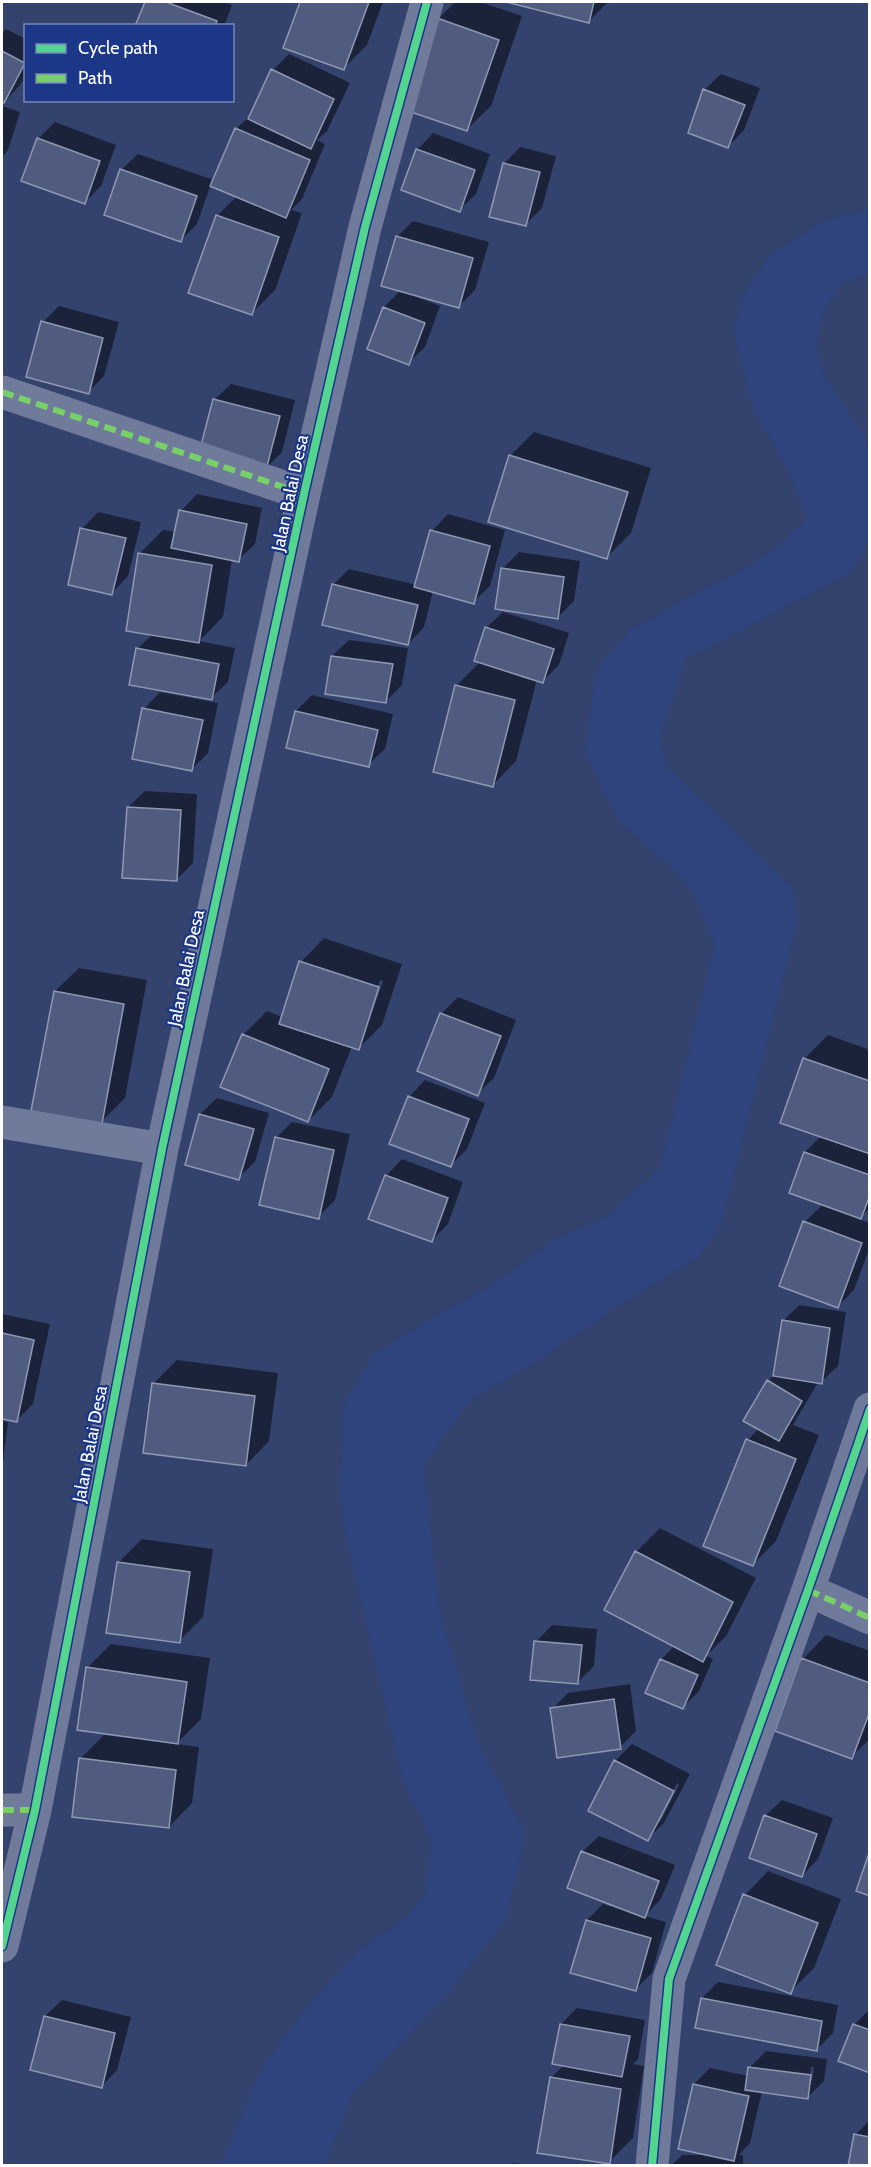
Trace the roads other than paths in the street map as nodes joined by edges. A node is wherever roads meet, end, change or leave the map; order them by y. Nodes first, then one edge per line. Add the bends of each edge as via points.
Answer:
1 (428, 2) edge
2 (2, 392) edge
3 (304, 494) junction
4 (2, 1122) edge
5 (162, 1149) junction
6 (870, 1409) edge
7 (808, 1590) junction
8 (870, 1618) edge
9 (2, 1810) edge
10 (34, 1810) junction
11 (2, 1946) edge
12 (652, 2166) edge

1 - 3 street, Jalan Balai Desa via 364,227
2 - 3 street
3 - 5 street, Jalan Balai Desa
4 - 5 street
5 - 10 street, Jalan Balai Desa
6 - 7 street
7 - 8 street
7 - 12 street via 669,1979
9 - 10 street
10 - 11 street, Jalan Balai Desa

